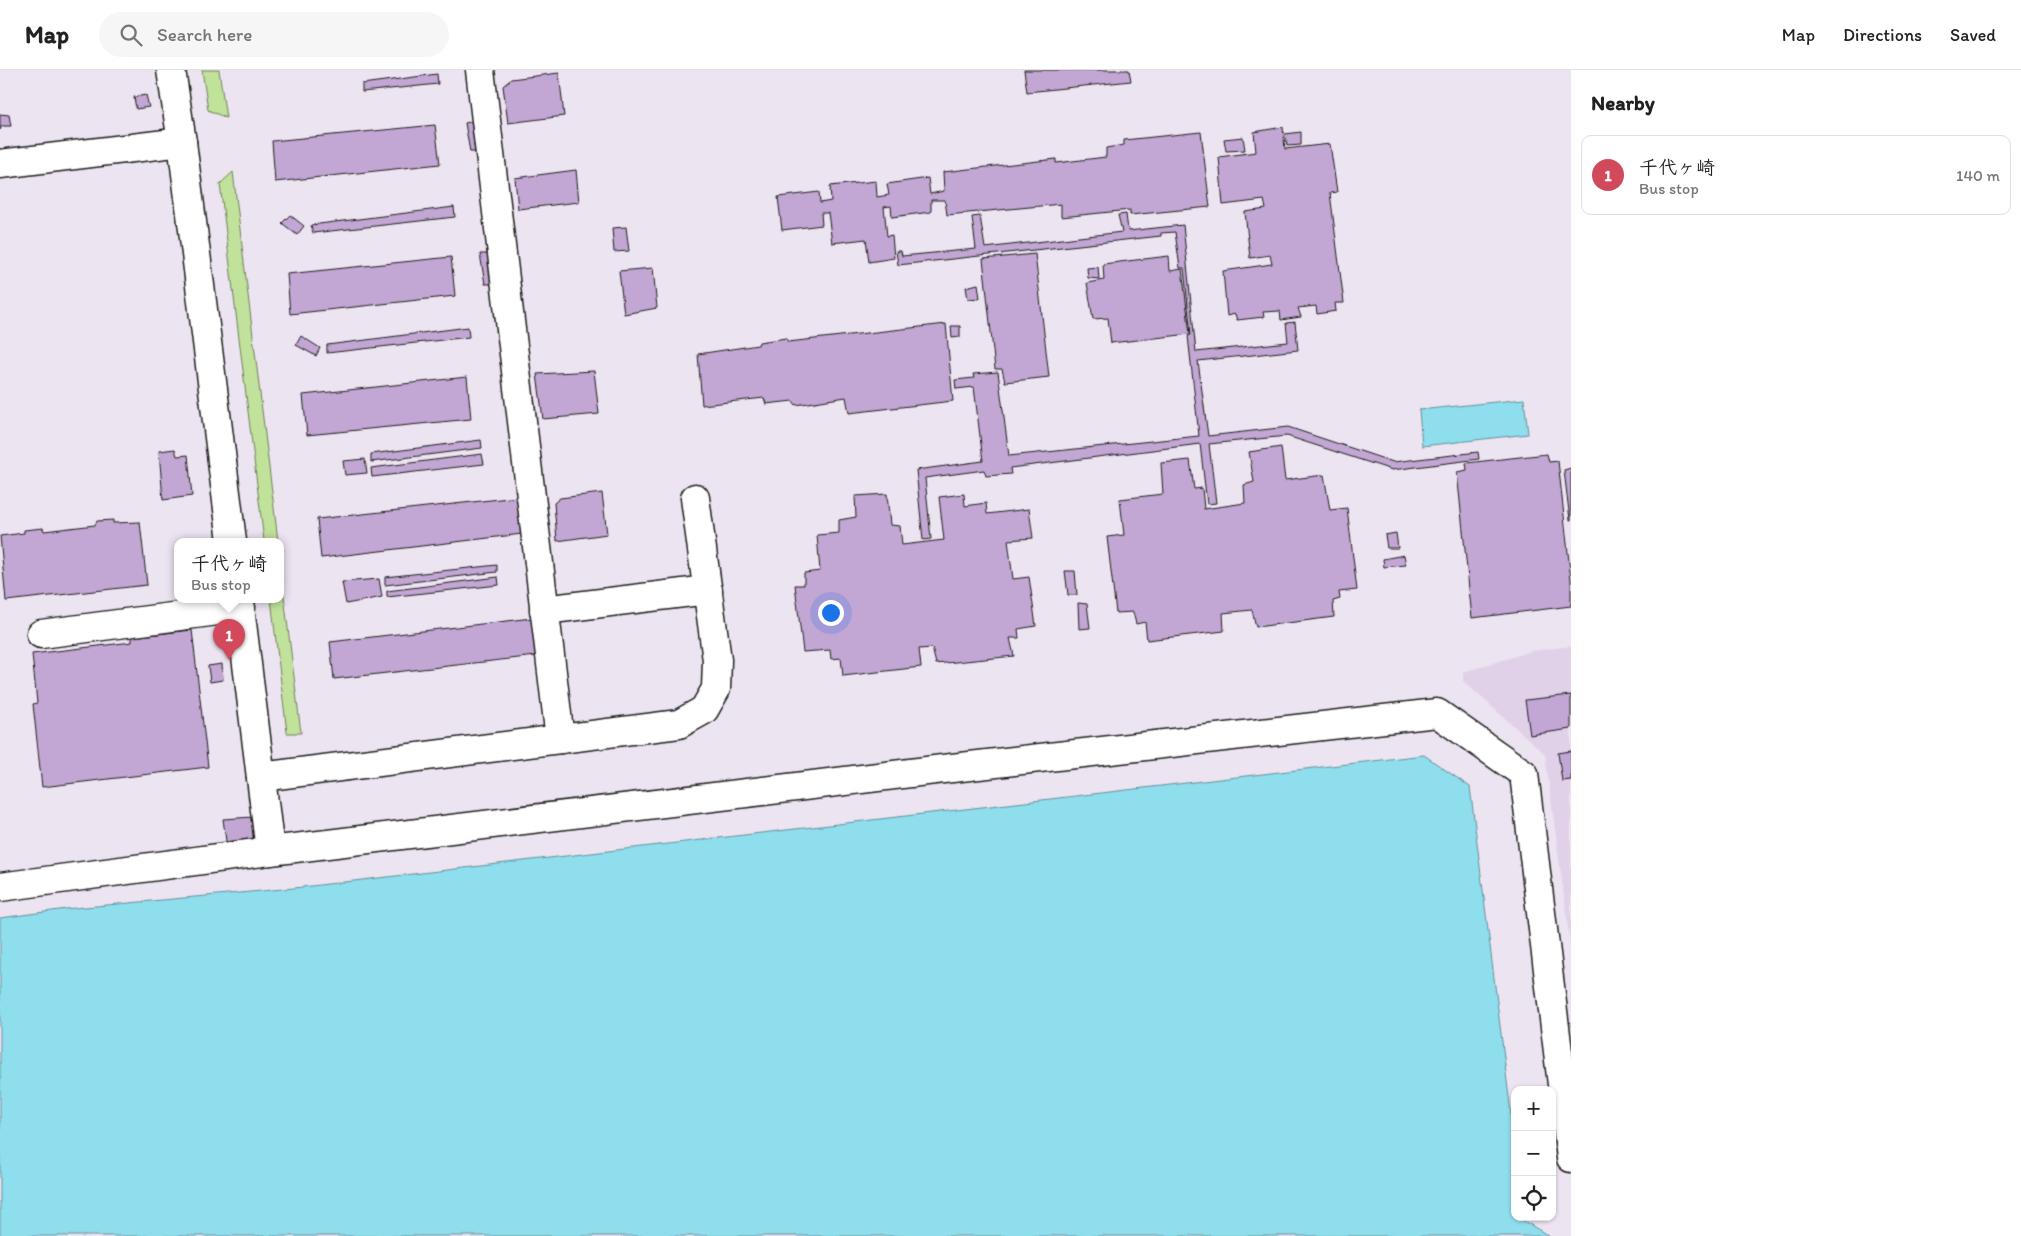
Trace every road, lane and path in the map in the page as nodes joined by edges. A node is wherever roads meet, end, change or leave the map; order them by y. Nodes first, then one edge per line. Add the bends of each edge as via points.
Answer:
1 (171, 70) edge
2 (480, 70) edge
3 (182, 142) junction
4 (0, 164) edge
5 (695, 498) dead end
6 (232, 538) edge
7 (708, 590) junction
8 (240, 603) edge
9 (544, 610) junction
10 (40, 634) dead end
11 (560, 740) junction
12 (261, 777) junction
13 (270, 851) junction
14 (0, 887) edge
15 (1571, 1158) edge

1 - 3 street
2 - 9 street
3 - 4 street
3 - 6 street
5 - 7 street
7 - 9 street
7 - 11 street via 717,660 716,689 704,710 678,724
8 - 10 street
8 - 12 street
9 - 11 street
11 - 12 street
12 - 13 street
13 - 14 street
13 - 15 street via 933,770 1437,713 1524,774

